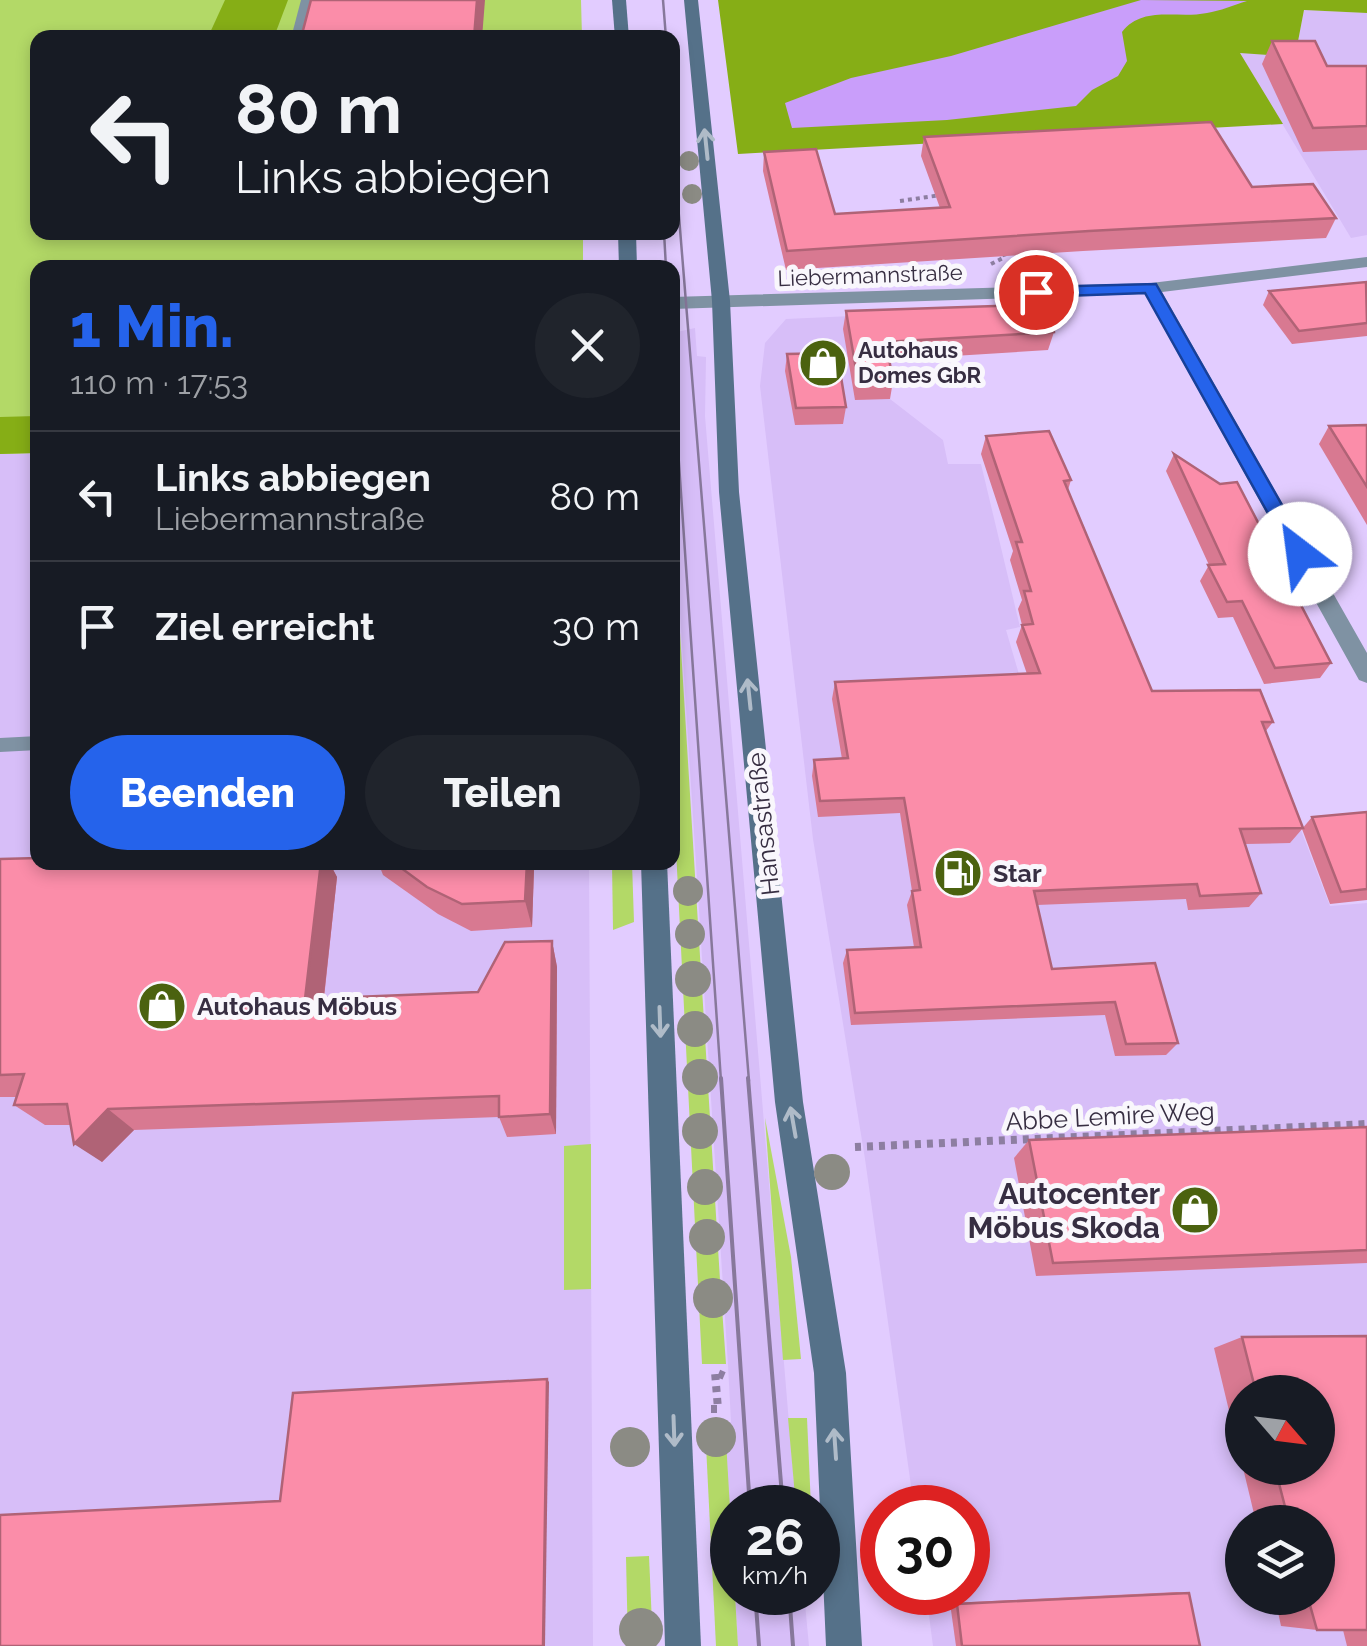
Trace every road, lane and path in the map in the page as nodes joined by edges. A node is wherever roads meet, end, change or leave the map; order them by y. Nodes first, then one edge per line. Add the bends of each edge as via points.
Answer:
1 (306, 0) edge
2 (620, 0) edge
3 (691, 0) edge
4 (298, 30) edge
5 (622, 30) edge
6 (948, 195) edge
7 (900, 200) dead end
8 (998, 240) edge
9 (1367, 262) edge
10 (991, 264) dead end
11 (1150, 288) junction
12 (721, 302) junction
13 (680, 303) edge
14 (1367, 674) edge
15 (30, 743) edge
16 (0, 744) edge
17 (654, 870) edge
18 (1367, 1124) edge
19 (855, 1148) dead end
20 (729, 1378) dead end
21 (704, 1410) dead end
22 (683, 1646) edge
23 (844, 1646) edge

1 - 4 lane
2 - 5 main road
12 -> 3 main road, Hansastraße
6 - 7 path
8 - 10 path via 1006,257
9 - 11 street, Liebermannstraße
11 - 12 street, Liebermannstraße
11 - 14 street
12 - 13 street, Liebermannstraße
23 -> 12 main road, Hansastraße via 830,1374 789,1102 729,492
15 - 16 lane
17 -> 22 main road
18 - 19 path, Abbe Lemire Weg
20 - 21 path via 715,1372 718,1409

